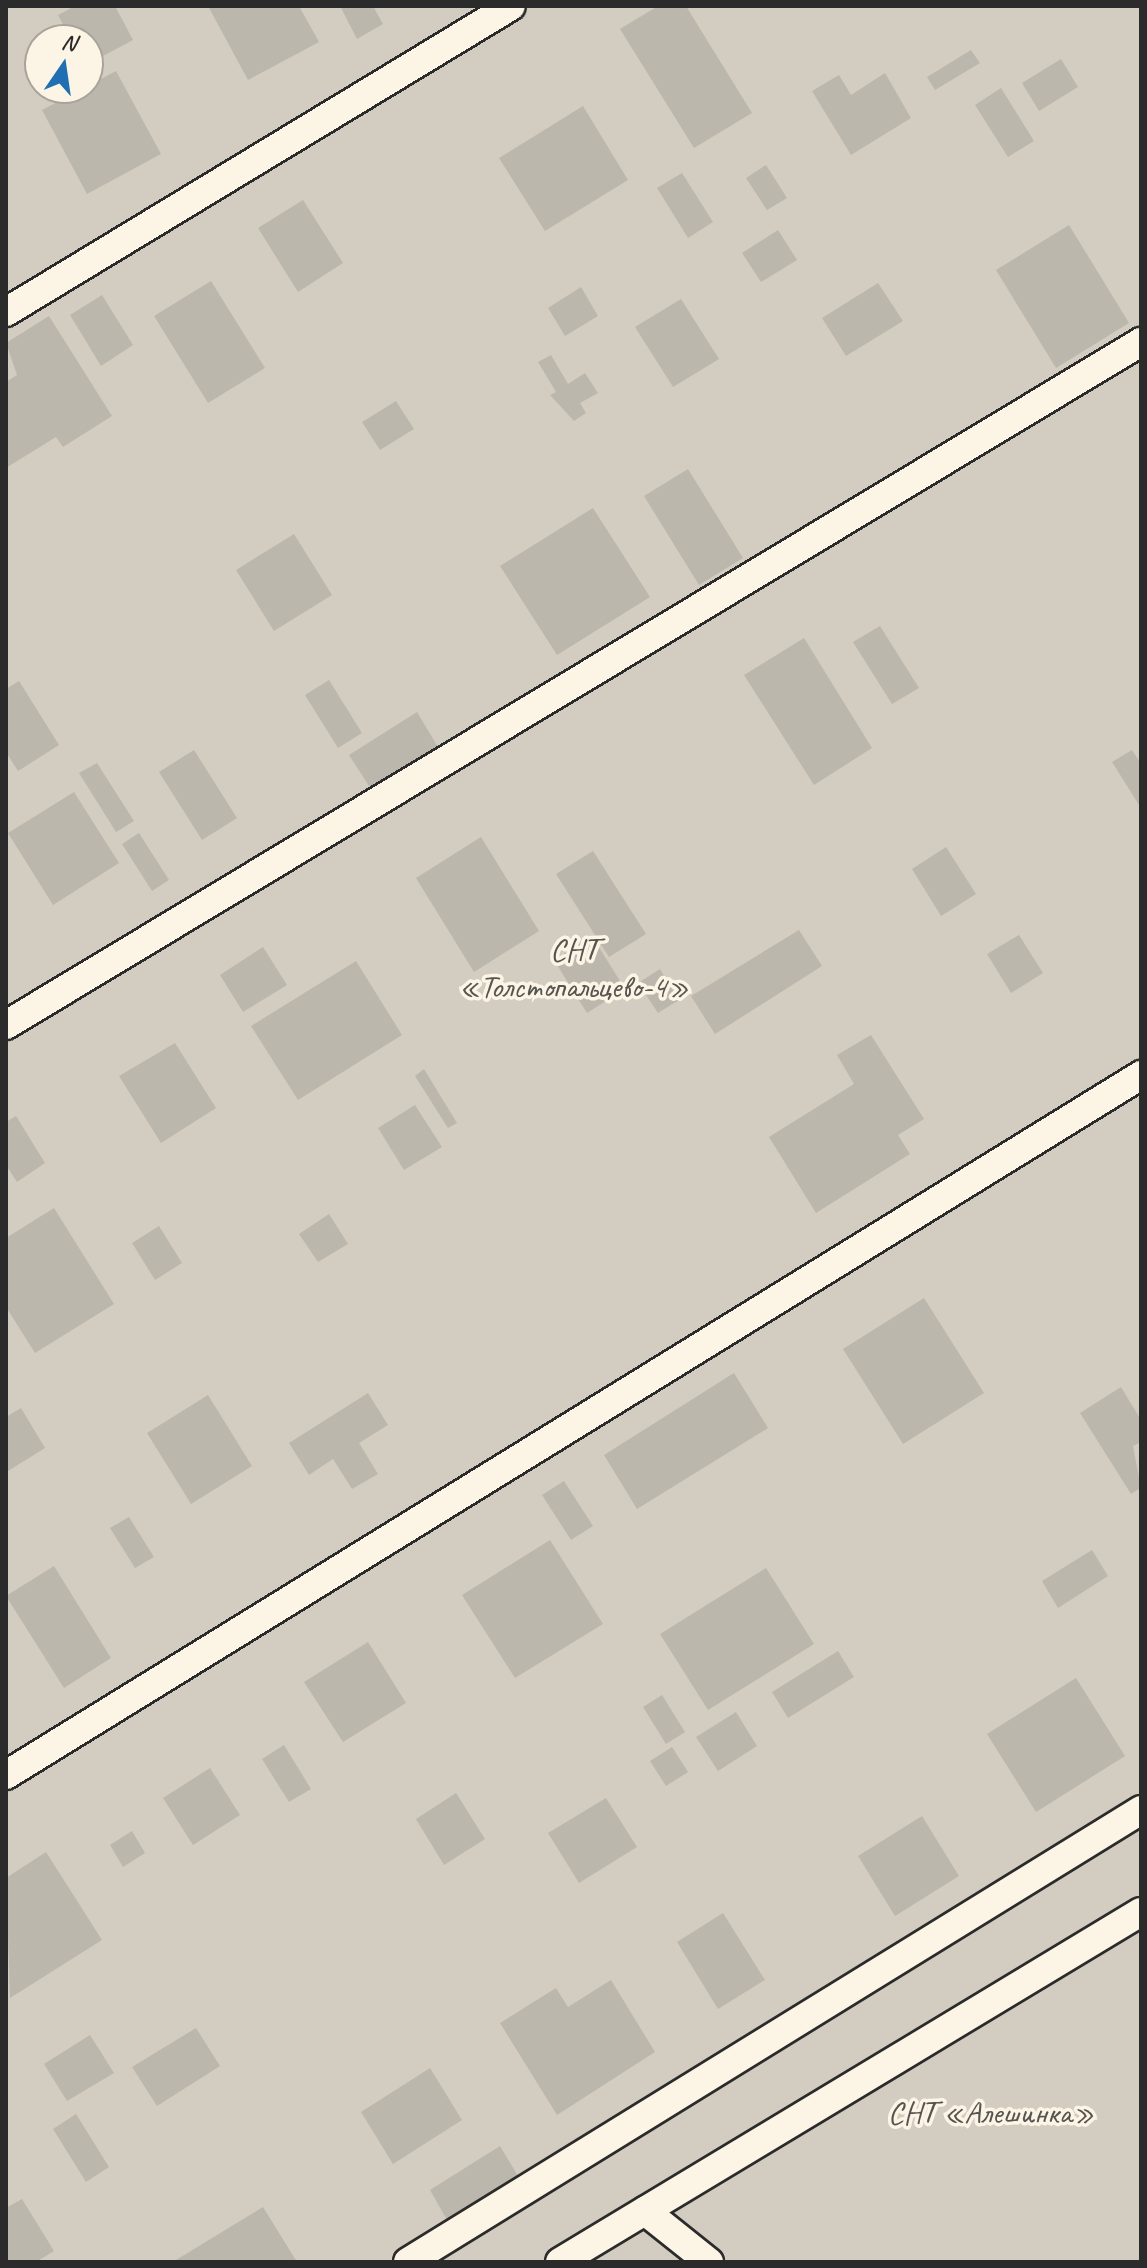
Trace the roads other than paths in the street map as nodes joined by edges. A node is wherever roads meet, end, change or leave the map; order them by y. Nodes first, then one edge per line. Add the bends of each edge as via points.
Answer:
1 (511, 6) edge
2 (6, 312) edge
3 (1141, 342) edge
4 (6, 1025) edge
5 (1141, 1075) edge
6 (6, 1775) edge
7 (1141, 1810) edge
8 (1141, 1912) edge
9 (645, 2211) junction
10 (408, 2262) edge
11 (560, 2262) edge
12 (709, 2262) edge

1 - 2 lane
3 - 4 lane
5 - 6 lane
7 - 10 lane
8 - 9 lane
9 - 11 lane
9 - 12 lane

